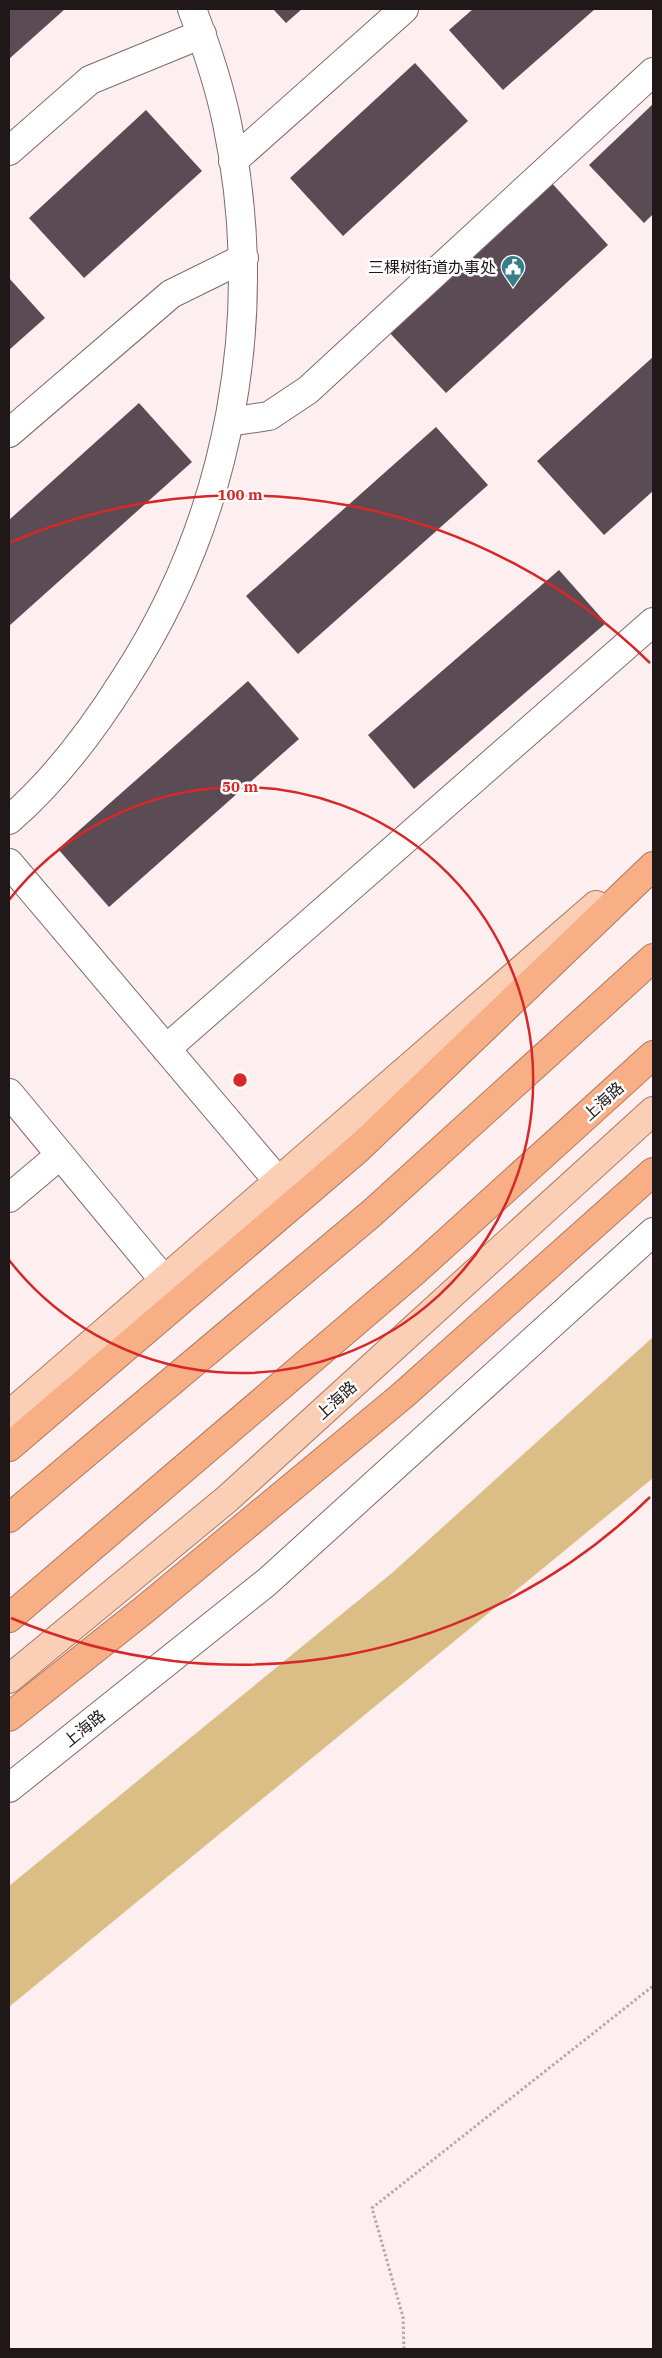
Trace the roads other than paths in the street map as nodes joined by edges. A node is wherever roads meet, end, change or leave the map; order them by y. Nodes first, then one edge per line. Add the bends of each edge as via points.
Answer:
1 (192, 9) edge
2 (404, 9) edge
3 (202, 34) junction
4 (653, 72) edge
5 (9, 150) edge
6 (233, 161) junction
7 (244, 258) junction
8 (229, 422) junction
9 (9, 433) edge
10 (653, 622) edge
11 (12, 812) edge
12 (653, 854) edge
13 (9, 863) edge
14 (653, 866) edge
15 (653, 958) edge
16 (166, 1049) junction
17 (653, 1055) edge
18 (9, 1093) edge
19 (653, 1111) edge
20 (60, 1155) junction
21 (653, 1172) edge
22 (278, 1181) junction
23 (9, 1198) edge
24 (653, 1232) edge
25 (164, 1280) junction
26 (9, 1415) edge
27 (9, 1447) edge
28 (9, 1518) edge
29 (9, 1618) edge
30 (9, 1679) edge
31 (9, 1717) edge
32 (9, 1788) edge

1 - 3 street
2 - 6 street
3 - 5 street via 90,80
3 - 6 street via 227,122
4 - 8 street via 308,390 269,416
6 - 7 street
7 - 8 street via 242,326
7 - 9 street via 171,294
8 - 11 street via 201,527 175,591 143,651 106,709 64,763
10 - 16 street
12 - 22 main road
13 - 16 street
14 - 27 highway via 359,1148
15 - 28 highway via 372,1213
16 - 22 street
17 - 29 highway, 上海路 via 416,1270
18 - 20 street
19 - 30 main road, 上海路 via 227,1499
20 - 23 street
20 - 25 street
21 - 31 highway via 402,1396
22 - 25 main road
24 - 32 street, 上海路 via 267,1582
25 - 26 main road

